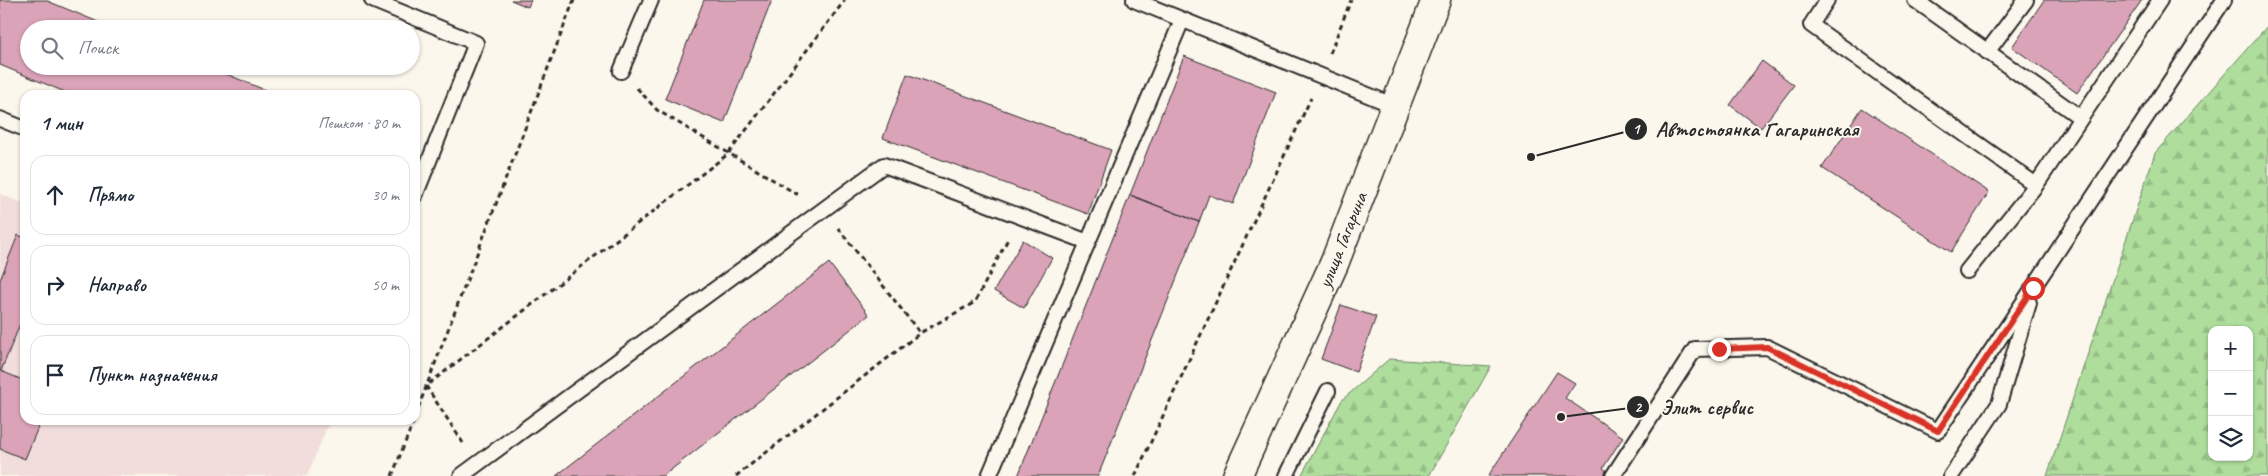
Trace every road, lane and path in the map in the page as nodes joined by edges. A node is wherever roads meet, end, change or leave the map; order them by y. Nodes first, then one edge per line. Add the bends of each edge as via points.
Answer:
1 (372, 0) edge
2 (574, 0) edge
3 (651, 0) edge
4 (845, 0) edge
5 (1134, 0) edge
6 (1350, 0) edge
7 (1436, 0) edge
8 (1827, 0) edge
9 (2026, 0) edge
10 (2160, 0) edge
11 (2224, 0) edge
12 (1924, 3) edge
13 (1182, 20) junction
14 (1987, 52) junction
15 (621, 72) dead end
16 (1321, 76) junction
17 (1395, 106) junction
18 (2081, 118) junction
19 (0, 119) edge
20 (20, 127) edge
21 (420, 183) edge
22 (2036, 185) junction
23 (1088, 242) junction
24 (1966, 271) dead end
25 (2033, 288) junction
26 (920, 332) dead end
27 (426, 386) junction
28 (1328, 391) dead end
29 (420, 402) edge
30 (412, 425) edge
31 (477, 465) junction
32 (392, 476) edge
33 (461, 476) edge
34 (736, 476) edge
35 (989, 476) edge
36 (1135, 476) edge
37 (1237, 476) edge
38 (1286, 476) edge
39 (1613, 476) edge
40 (1951, 476) edge

1 - 21 lane via 476,43
2 - 27 path
3 - 15 lane
4 - 27 path via 728,154
5 - 13 lane
6 - 16 path
7 - 17 street, улица Гагарина
8 - 22 lane via 1811,26
9 - 14 lane
10 - 18 lane
11 - 25 lane
12 - 14 lane
13 - 16 lane
13 - 23 lane
14 - 18 lane
16 - 17 lane
16 - 36 path
17 - 37 street, улица Гагарина via 1334,264
18 - 22 lane
19 - 20 lane
22 - 24 lane
23 - 31 lane via 884,165
23 - 35 lane
25 - 39 lane via 1938,431 1767,347 1695,349
25 - 40 lane via 1999,404
26 - 34 path
27 - 29 path
27 - 31 path
28 - 38 lane
30 - 32 path
31 - 33 lane

